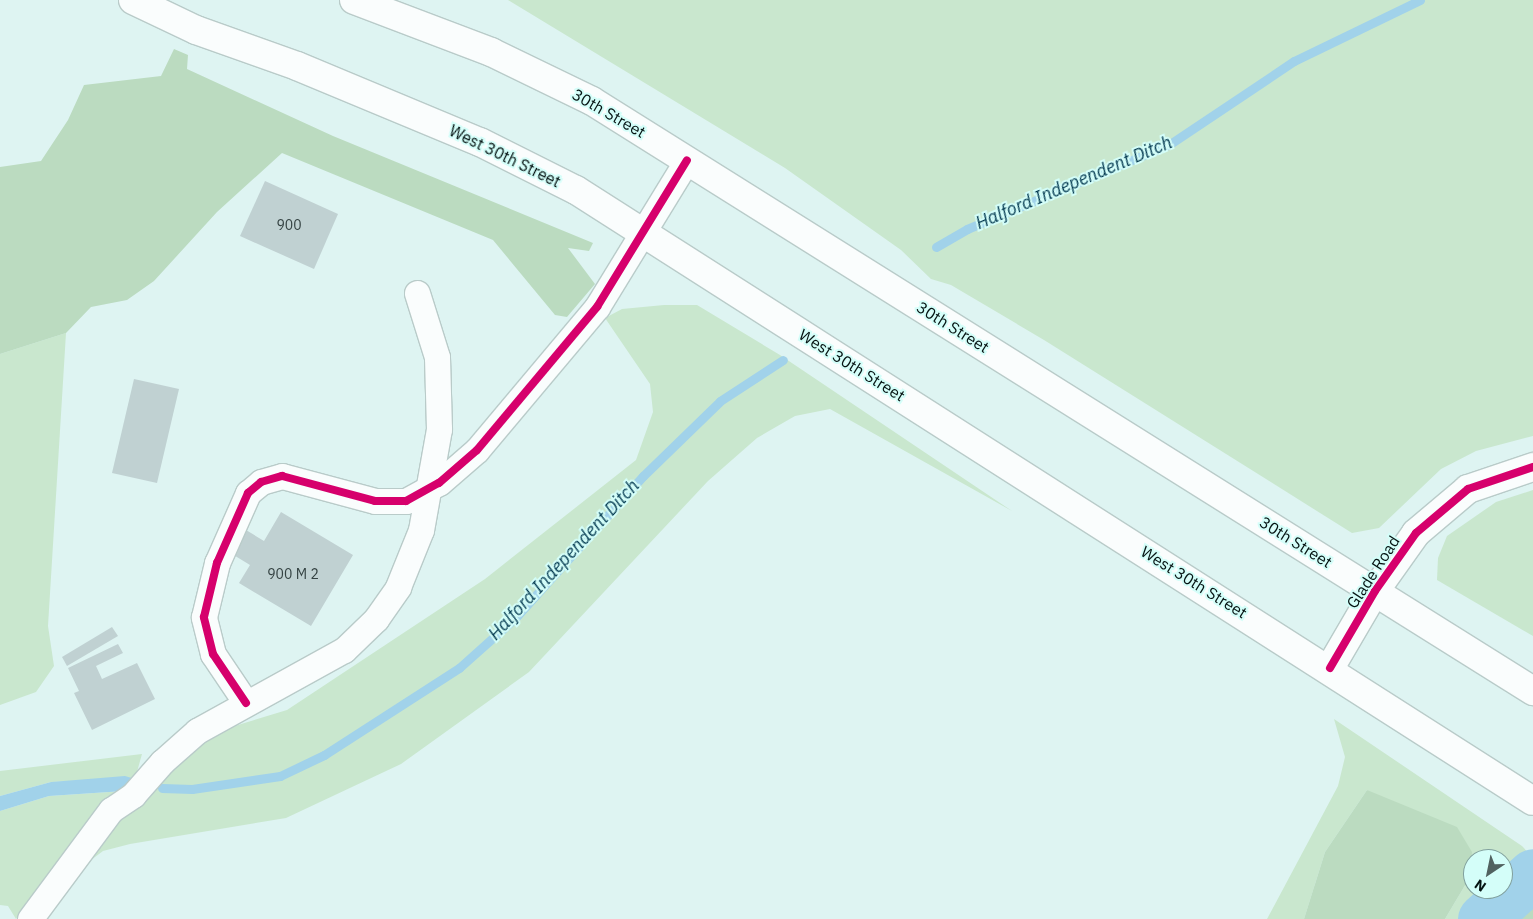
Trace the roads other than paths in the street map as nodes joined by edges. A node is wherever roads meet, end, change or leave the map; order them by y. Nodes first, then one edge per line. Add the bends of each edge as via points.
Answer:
1 (133, 0) edge
2 (354, 0) edge
3 (687, 160) junction
4 (642, 232) junction
5 (417, 293) dead end
6 (1533, 467) edge
7 (428, 489) junction
8 (1374, 590) junction
9 (1330, 668) junction
10 (1533, 691) edge
11 (246, 703) junction
12 (1533, 801) edge
13 (30, 919) edge

1 - 4 main road, West 30th Street via 196,30 297,66 480,142 576,190
2 - 3 main road, 30th Street via 500,56 592,101
3 - 4 street
3 - 8 main road, 30th Street
4 - 7 street via 597,307 477,450
4 - 9 main road, West 30th Street
5 - 7 street via 438,357 439,429
6 - 8 main road, Glade Road via 1485,482 1453,500 1402,549
7 - 11 street via 412,556 398,587 376,619 344,650 305,674
7 - 11 street via 406,501 375,501 282,476 261,482 248,493 217,563 204,618 213,654
8 - 9 main road, Glade Road
8 - 10 main road, 30th Street
9 - 12 main road, West 30th Street
11 - 13 street via 197,730 133,795 111,810

